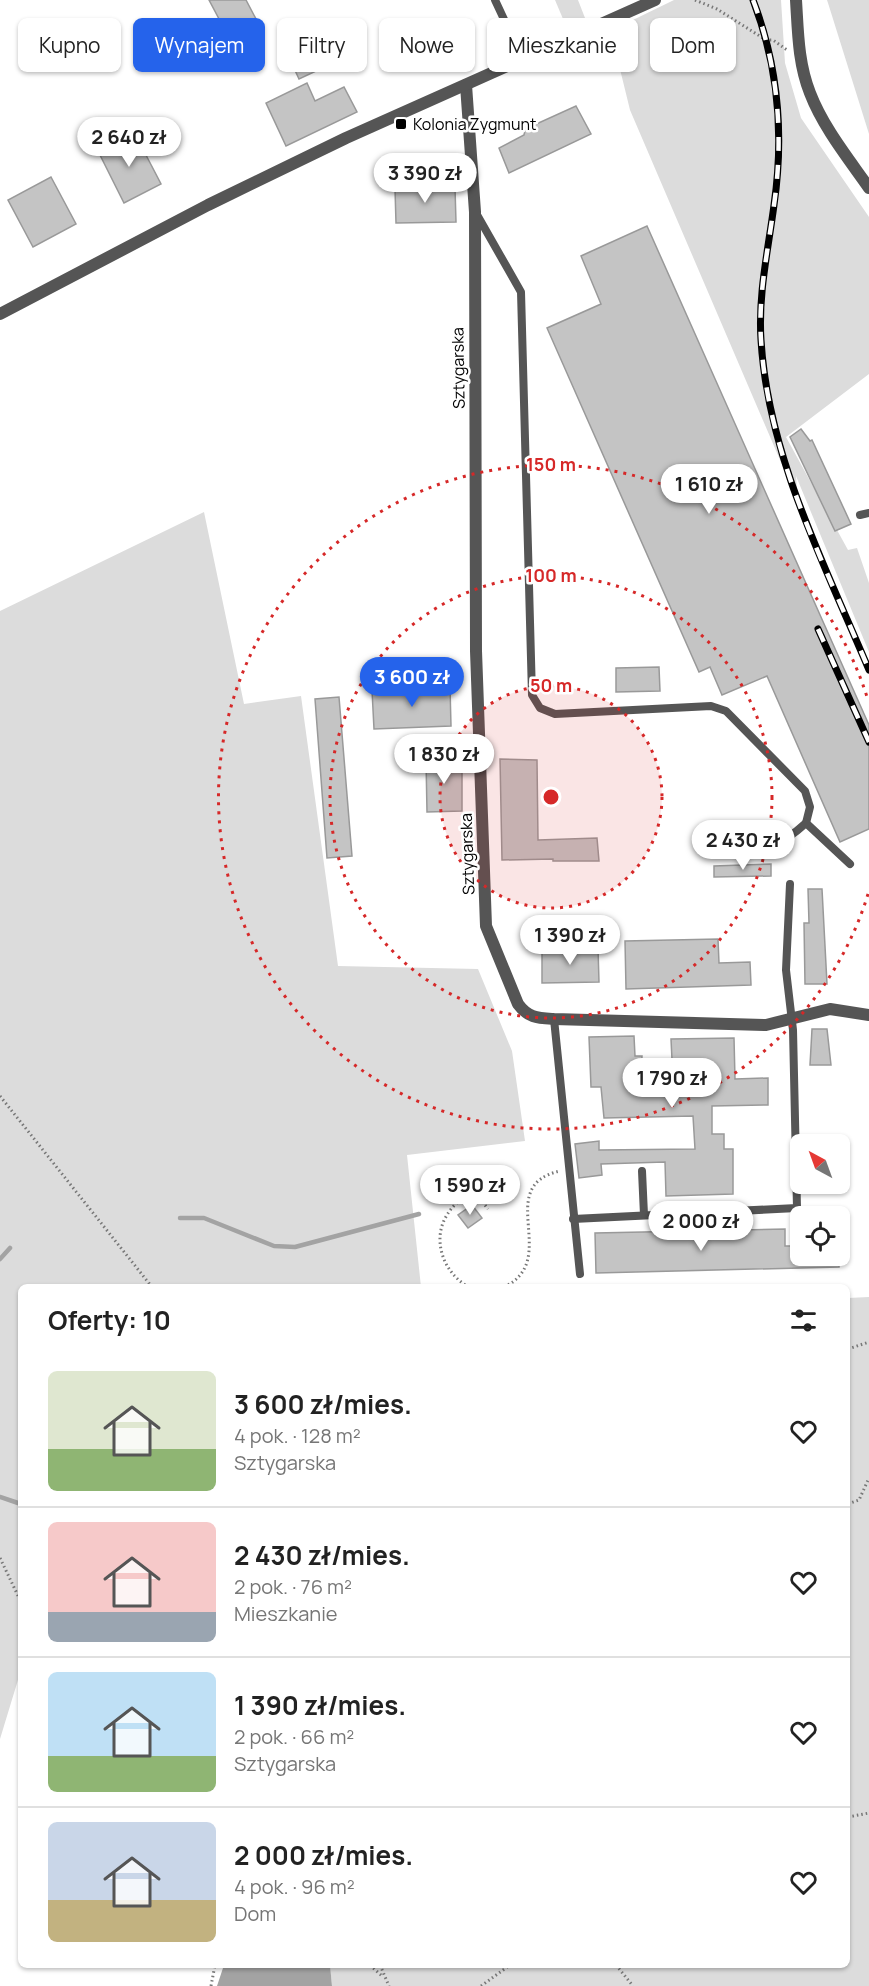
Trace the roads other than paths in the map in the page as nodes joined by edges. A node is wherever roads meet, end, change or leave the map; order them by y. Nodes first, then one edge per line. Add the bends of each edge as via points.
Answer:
1 (495, 0) edge
2 (655, 0) edge
3 (796, 0) edge
4 (503, 18) edge
5 (615, 18) edge
6 (496, 72) edge
7 (466, 85) junction
8 (869, 188) edge
9 (475, 212) junction
10 (0, 314) edge
11 (806, 823) junction
12 (726, 852) dead end
13 (850, 864) dead end
14 (790, 884) dead end
15 (869, 1015) edge
16 (791, 1018) junction
17 (554, 1019) junction
18 (642, 1171) dead end
19 (644, 1215) junction
20 (573, 1219) junction
21 (580, 1274) dead end

1 - 4 lane
2 - 5 street
3 - 8 street via 800,50 809,92
6 - 7 street
7 - 9 street, Sztygarska
7 - 10 street via 208,205
9 - 11 lane via 521,292 532,695 540,708 555,714 711,706 726,711 805,791 810,807
9 - 17 street, Sztygarska via 476,651 486,926 524,1013
11 - 12 lane via 792,836 766,849
11 - 13 lane
14 - 16 lane via 786,970
15 - 16 street, Sztygarska via 830,1009
16 - 17 street, Sztygarska via 766,1025
16 - 19 lane via 797,1208
17 - 20 lane
18 - 19 lane
19 - 20 lane
20 - 21 lane

